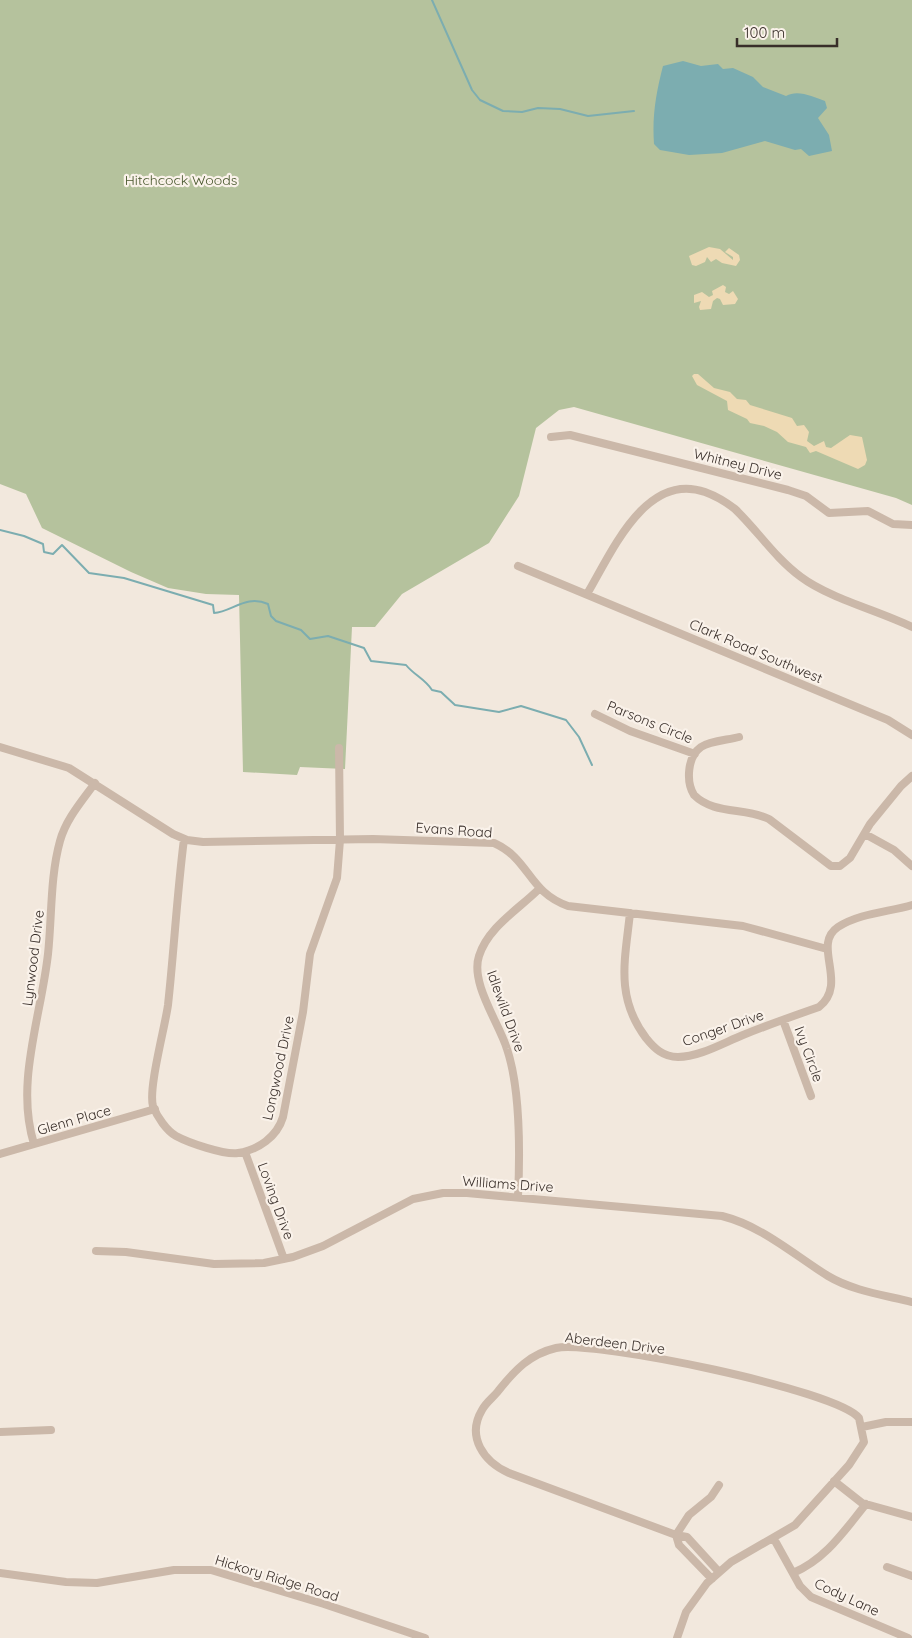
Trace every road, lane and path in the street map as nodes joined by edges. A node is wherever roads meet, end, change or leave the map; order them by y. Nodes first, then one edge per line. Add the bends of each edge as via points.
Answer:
1 (551, 437) dead end
2 (912, 525) edge
3 (518, 566) dead end
4 (588, 594) junction
5 (912, 627) edge
6 (595, 714) dead end
7 (912, 735) edge
8 (739, 737) dead end
9 (0, 747) edge
10 (339, 748) dead end
11 (695, 754) junction
12 (912, 776) edge
13 (95, 783) junction
14 (865, 834) junction
15 (184, 839) junction
16 (340, 840) junction
17 (912, 866) edge
18 (539, 888) junction
19 (912, 905) edge
20 (630, 913) junction
21 (827, 949) junction
22 (783, 1020) junction
23 (812, 1096) dead end
24 (155, 1109) junction
25 (34, 1144) junction
26 (245, 1152) junction
27 (0, 1154) edge
28 (518, 1197) junction
29 (96, 1251) dead end
30 (284, 1259) junction
31 (912, 1302) edge
32 (912, 1422) edge
33 (862, 1427) junction
34 (51, 1430) dead end
35 (0, 1432) edge
36 (834, 1481) junction
37 (719, 1485) dead end
38 (866, 1504) junction
39 (912, 1517) edge
40 (676, 1535) junction
41 (774, 1539) junction
42 (887, 1567) dead end
43 (719, 1572) junction
44 (0, 1573) edge
45 (793, 1573) junction
46 (912, 1576) edge
47 (712, 1579) junction
48 (425, 1638) edge
49 (677, 1638) edge
50 (908, 1638) edge

1 - 2 street, Whitney Drive via 570,435 788,490 806,496 829,513 868,511 893,524
3 - 4 street, Clark Road Southwest
4 - 5 street via 620,538 649,503 666,492 679,488 693,489 711,494 734,509 783,563 803,579
4 - 7 street, Clark Road Southwest via 888,720
6 - 11 street, Parsons Circle via 630,731
8 - 11 street via 705,745
9 - 13 street, Evans Road via 58,763
10 - 16 street, Longwood Drive
11 - 14 street via 689,782 691,791 699,800 708,805 764,816 831,866 843,864
12 - 14 street
13 - 15 street, Evans Road
13 - 25 street, Lynwood Drive via 67,824 58,850 45,978 26,1083 27,1120
14 - 17 street via 894,850
15 - 16 street, Evans Road via 202,842
15 - 24 street via 168,1007 152,1096
16 - 18 street, Evans Road via 494,843 518,860
16 - 26 street, Longwood Drive via 335,888 310,954 303,1012 280,1128 270,1139
18 - 20 street, Evans Road via 550,898 568,906
18 - 28 street, Idlewild Drive via 494,930 477,963 478,981 506,1046 512,1069 520,1156
19 - 21 street via 843,924 830,936
20 - 21 street, Evans Road via 743,926
20 - 22 street, Conger Drive via 624,980 626,997 637,1024 655,1049 673,1056 685,1056
21 - 22 street, Conger Drive via 832,980 826,1000 818,1007
22 - 23 street, Ivy Circle
24 - 25 street, Glenn Place
24 - 26 street via 165,1126 176,1136 226,1152
25 - 27 street, Glenn Place
26 - 30 street, Loving Drive
28 - 30 street, Williams Drive via 455,1192 423,1196 323,1246
28 - 31 street, Williams Drive via 735,1219 838,1281
29 - 30 street, Williams Drive via 214,1264 264,1263
32 - 33 street via 886,1422
33 - 36 street via 862,1446
33 - 40 street, Aberdeen Drive via 849,1409 756,1379 571,1347 529,1359 483,1408 477,1424 477,1438 492,1465
34 - 35 street
36 - 38 street
36 - 41 street via 795,1525
37 - 40 street via 689,1515
38 - 39 street
38 - 45 street via 824,1554
40 - 43 street, Aberdeen Drive via 687,1538
40 - 47 street via 679,1545
41 - 43 street via 740,1556
41 - 45 street, Cody Lane
42 - 46 street
43 - 47 street
44 - 48 street, Hickory Ridge Road via 97,1583 174,1570 211,1570
45 - 50 street, Cody Lane via 811,1598
47 - 49 street via 686,1612

